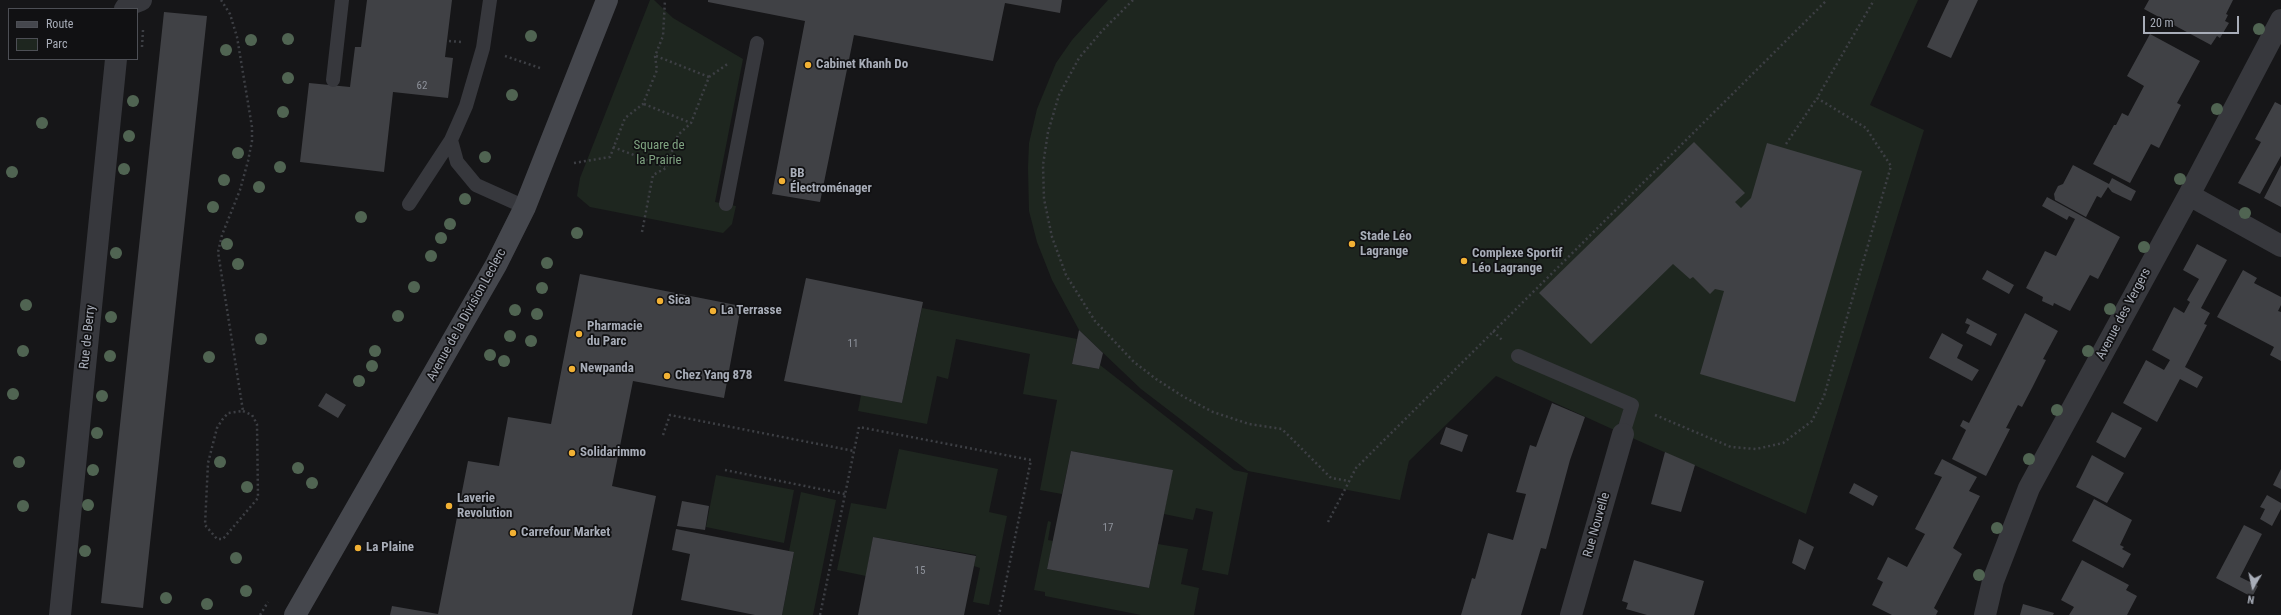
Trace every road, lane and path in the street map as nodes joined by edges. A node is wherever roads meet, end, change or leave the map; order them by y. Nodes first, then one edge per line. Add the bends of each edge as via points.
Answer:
1 (141, 0) edge
2 (221, 0) edge
3 (342, 0) edge
4 (490, 0) edge
5 (607, 0) edge
6 (665, 0) edge
7 (1133, 0) edge
8 (1827, 0) edge
9 (1874, 0) edge
10 (126, 8) edge
11 (2281, 20) edge
12 (757, 42) joint
13 (500, 54) dead end
14 (655, 56) junction
15 (116, 60) edge
16 (540, 68) dead end
17 (709, 77) junction
18 (333, 80) dead end
19 (1817, 98) junction
20 (643, 104) junction
21 (691, 123) junction
22 (451, 140) junction
23 (1786, 144) dead end
24 (614, 147) junction
25 (574, 163) dead end
26 (666, 168) junction
27 (2188, 196) junction
28 (410, 204) dead end
29 (726, 204) dead end
30 (525, 207) junction
31 (642, 232) dead end
32 (2281, 246) edge
33 (1518, 356) dead end
34 (1632, 405) junction
35 (242, 411) junction
36 (1623, 434) joint
37 (663, 435) dead end
38 (854, 451) junction
39 (725, 470) dead end
40 (1350, 481) junction
41 (845, 494) junction
42 (1328, 522) dead end
43 (271, 598) dead end
44 (60, 615) edge
45 (260, 615) edge
46 (295, 615) edge
47 (820, 615) edge
48 (999, 615) edge
49 (1571, 615) edge
50 (1985, 615) edge

1 - 10 street
2 - 35 path via 230,14 237,37 252,126 248,161 218,252
3 - 18 lane
4 - 22 lane via 483,48 466,106
5 - 30 main road, Avenue de la Division Leclerc
6 - 14 path via 663,36
7 - 40 path via 1079,58 1060,95 1048,132 1043,165 1044,199 1052,238 1066,275 1095,321 1134,362 1156,379 1213,412 1249,424 1282,429 1331,478
8 - 40 path via 1362,463
9 - 19 path
11 - 27 street, Avenue des Vergers
12 - 17 path
12 - 29 lane
13 - 16 path
14 - 17 path
14 - 20 path via 657,70
15 - 44 street, Rue de Berry
17 - 21 path
19 - 23 path
19 - 34 path via 1866,128 1891,166 1824,396 1812,421 1783,443 1756,449 1732,447
20 - 21 path
20 - 24 path via 625,118
21 - 26 path via 678,135
22 - 28 lane
22 - 30 lane via 457,162 476,185
24 - 25 path via 610,157
24 - 26 path
26 - 31 path via 653,175
27 - 32 street
27 - 50 street, Avenue des Vergers via 2029,488 1993,581
30 - 46 main road, Avenue de la Division Leclerc via 496,265
33 - 34 lane
34 - 36 lane
35 - 35 path via 228,413 222,420 217,428 208,463 205,525 217,539 223,539 258,498 257,424 252,415
36 - 49 street, Rue Nouvelle
37 - 38 path via 670,415
38 - 41 path
38 - 48 path via 859,427 1031,460
39 - 41 path
40 - 42 path
41 - 47 path
43 - 45 path

